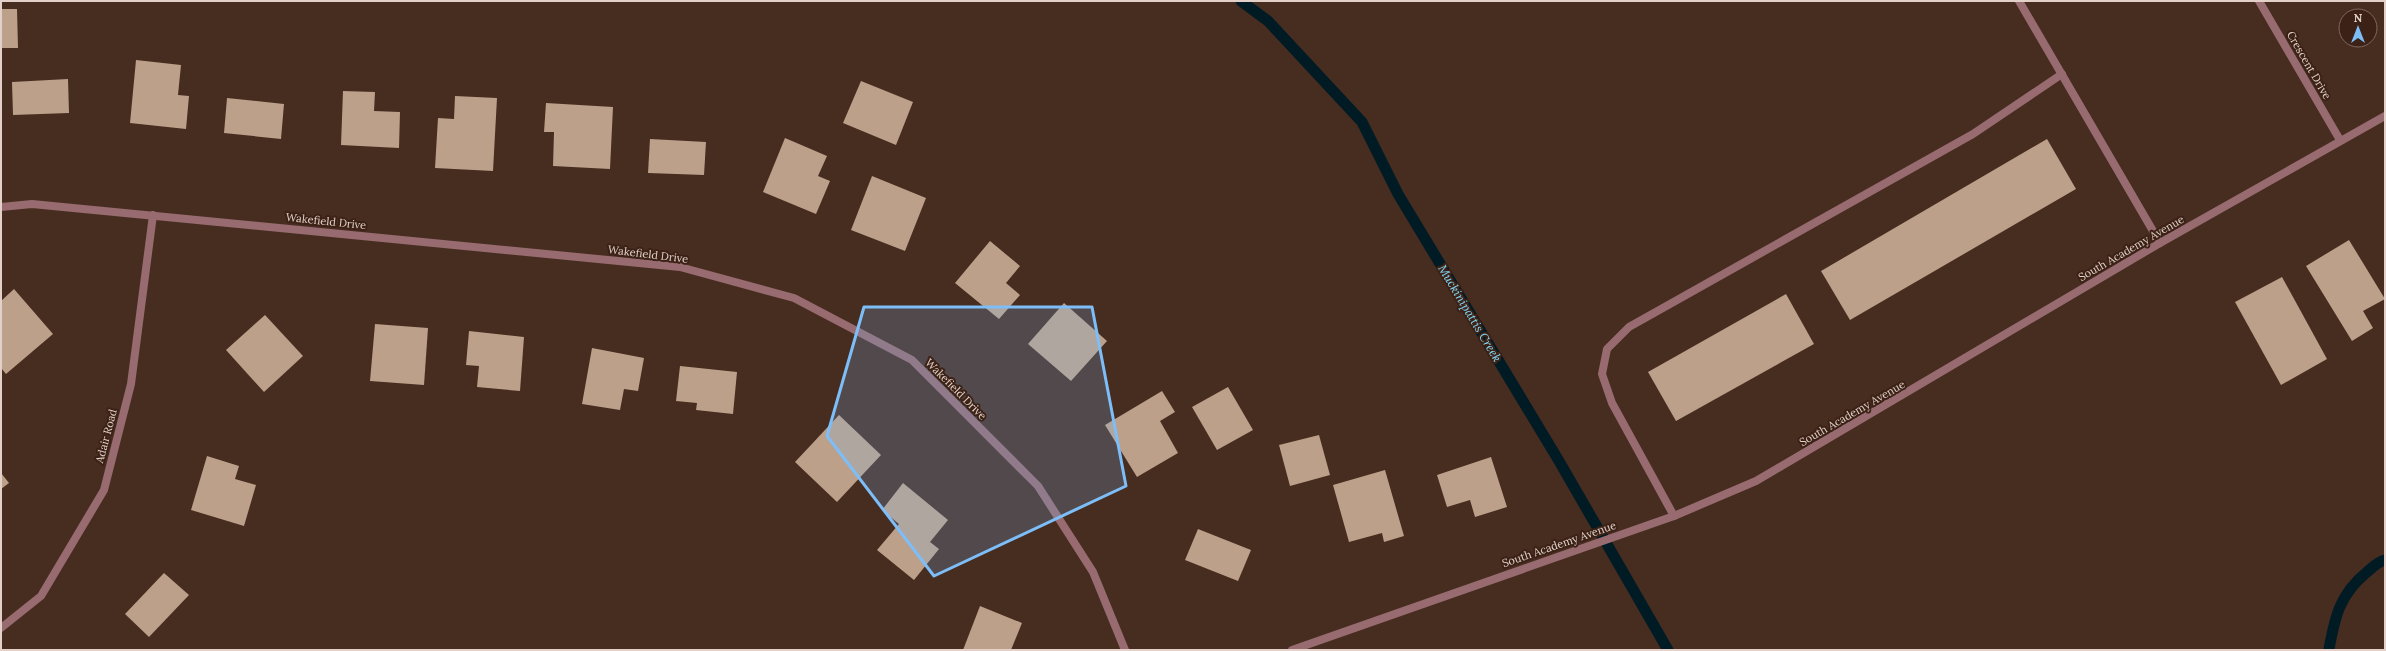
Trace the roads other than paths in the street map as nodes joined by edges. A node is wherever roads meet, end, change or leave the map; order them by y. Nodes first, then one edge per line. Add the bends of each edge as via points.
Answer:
1 (2019, 1) edge
2 (2260, 1) edge
3 (2062, 74) junction
4 (2385, 116) edge
5 (2340, 140) junction
6 (1, 207) edge
7 (153, 215) junction
8 (2160, 243) junction
9 (1674, 516) junction
10 (1, 628) edge
11 (1125, 650) edge
12 (1292, 650) edge

1 - 3 street
2 - 5 street, Crescent Drive
3 - 8 street
3 - 9 street via 1973,134 1629,327 1607,349 1602,374 1612,403
4 - 5 street, South Academy Avenue
5 - 8 street, South Academy Avenue
6 - 7 street, Wakefield Drive via 32,204
7 - 10 street, Adair Road via 131,384 104,490 41,596
7 - 11 street, Wakefield Drive via 680,267 794,298 912,360 1038,486 1093,572
8 - 9 street, South Academy Avenue via 1756,481
9 - 12 street, South Academy Avenue

